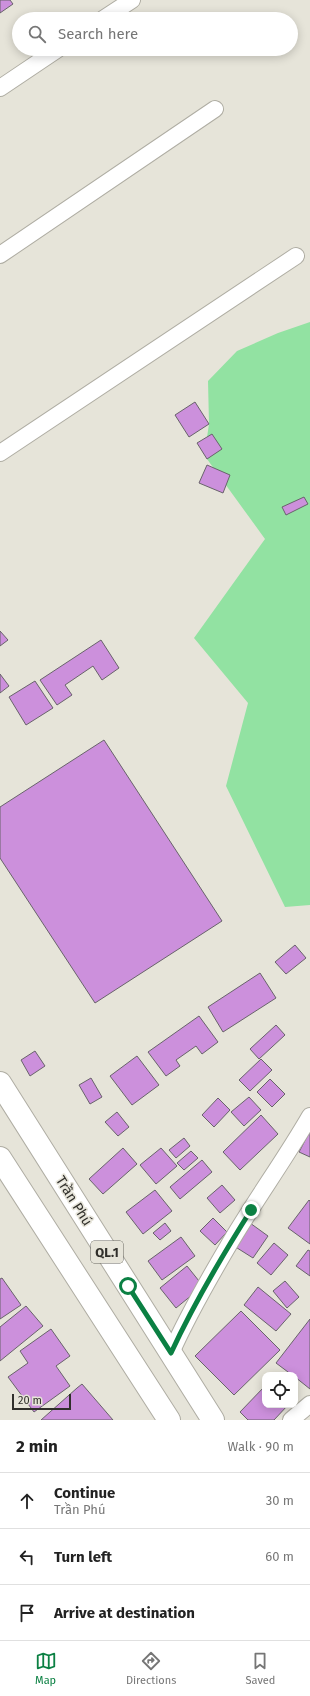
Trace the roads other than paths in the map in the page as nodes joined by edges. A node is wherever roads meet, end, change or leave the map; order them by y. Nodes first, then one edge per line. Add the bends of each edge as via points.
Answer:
1 (132, 0) edge
2 (114, 12) edge
3 (48, 56) edge
4 (0, 88) edge
5 (215, 109) dead end
6 (0, 255) edge
7 (296, 256) dead end
8 (0, 453) edge
9 (0, 1083) edge
10 (310, 1116) edge
11 (0, 1158) edge
12 (171, 1353) junction
13 (310, 1404) edge
14 (168, 1420) edge
15 (213, 1420) edge
16 (291, 1420) edge

1 - 2 street
3 - 4 street
5 - 6 street
7 - 8 street
9 - 12 main road, Trần Phú / QL.1
10 - 12 street via 227,1247 184,1324
11 - 14 main road, QL.1
12 - 15 main road, Trần Phú / QL.1
13 - 16 street

